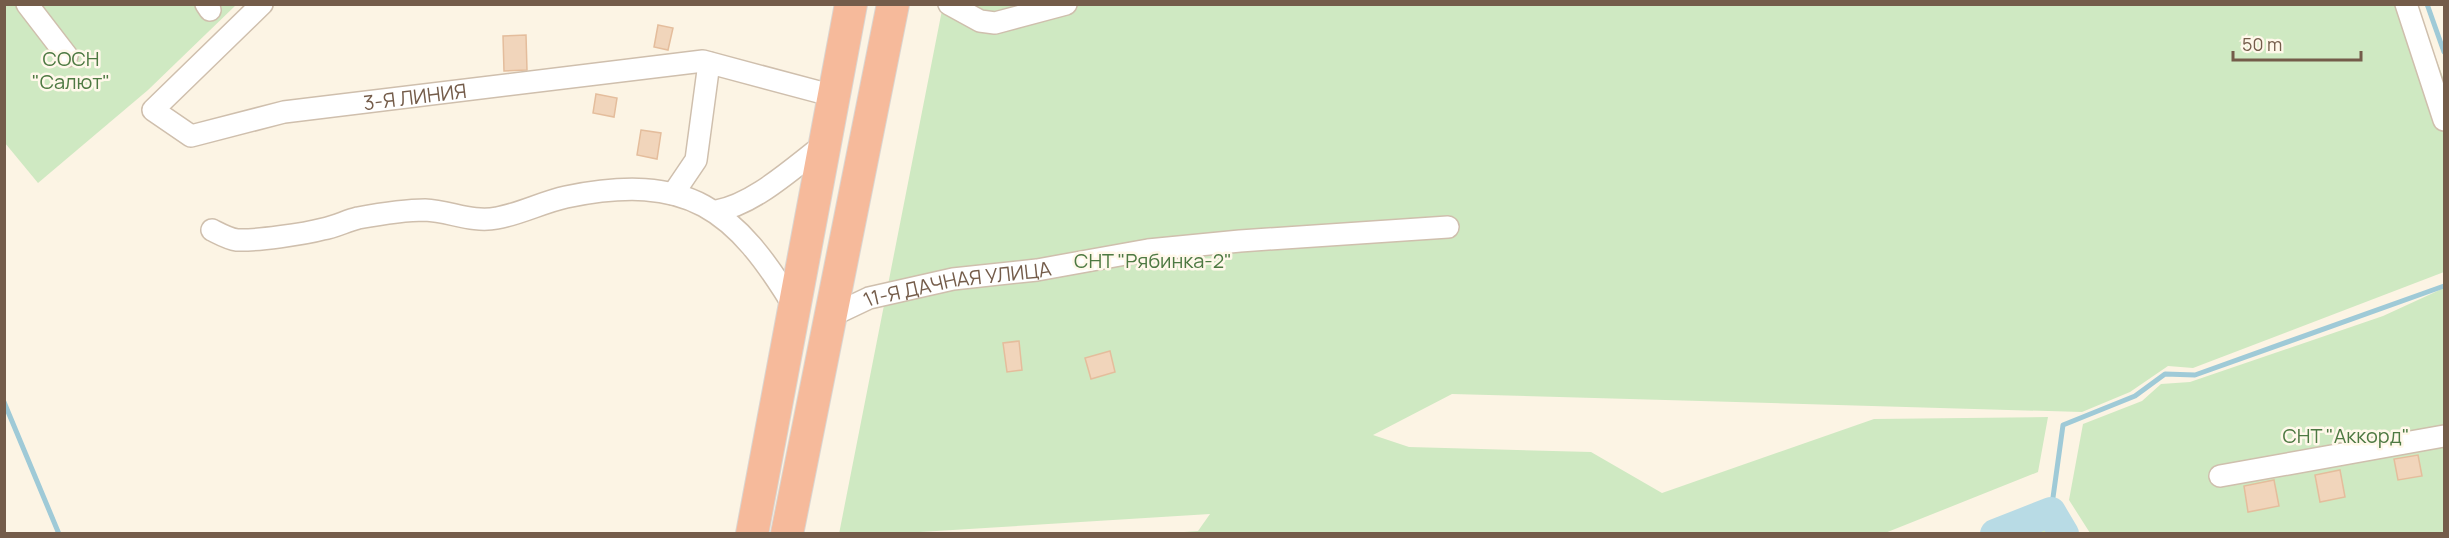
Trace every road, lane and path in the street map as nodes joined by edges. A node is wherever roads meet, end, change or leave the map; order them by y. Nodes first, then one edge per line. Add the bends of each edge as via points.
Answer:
1 (27, 4) edge
2 (262, 4) edge
3 (851, 4) edge
4 (893, 4) edge
5 (949, 4) edge
6 (1066, 4) edge
7 (2406, 4) edge
8 (67, 56) dead end
9 (709, 63) junction
10 (834, 96) junction
11 (2445, 120) edge
12 (826, 143) junction
13 (673, 194) junction
14 (716, 211) junction
15 (1448, 227) dead end
16 (212, 230) dead end
17 (795, 310) junction
18 (829, 317) junction
19 (2445, 436) edge
20 (2220, 476) dead end
21 (752, 534) edge
22 (787, 534) edge

1 - 8 street
2 - 9 street, 3-Я ЛИНИЯ via 153,110 191,136 284,112
3 - 10 highway
4 - 18 highway
5 - 6 street via 980,21 995,22
7 - 11 street
9 - 10 street, 3-Я ЛИНИЯ
9 - 13 street via 696,160
10 - 12 highway
12 - 14 street via 748,199 730,209
12 - 17 highway
13 - 14 street
13 - 16 street via 610,189 498,218 479,220 427,210 393,212 323,230 236,240
14 - 17 street via 769,265
15 - 18 street, 11-Я ДАЧНАЯ УЛИЦА via 1148,250 1037,270 953,279 869,298
17 - 21 highway
18 - 22 highway
19 - 20 street

